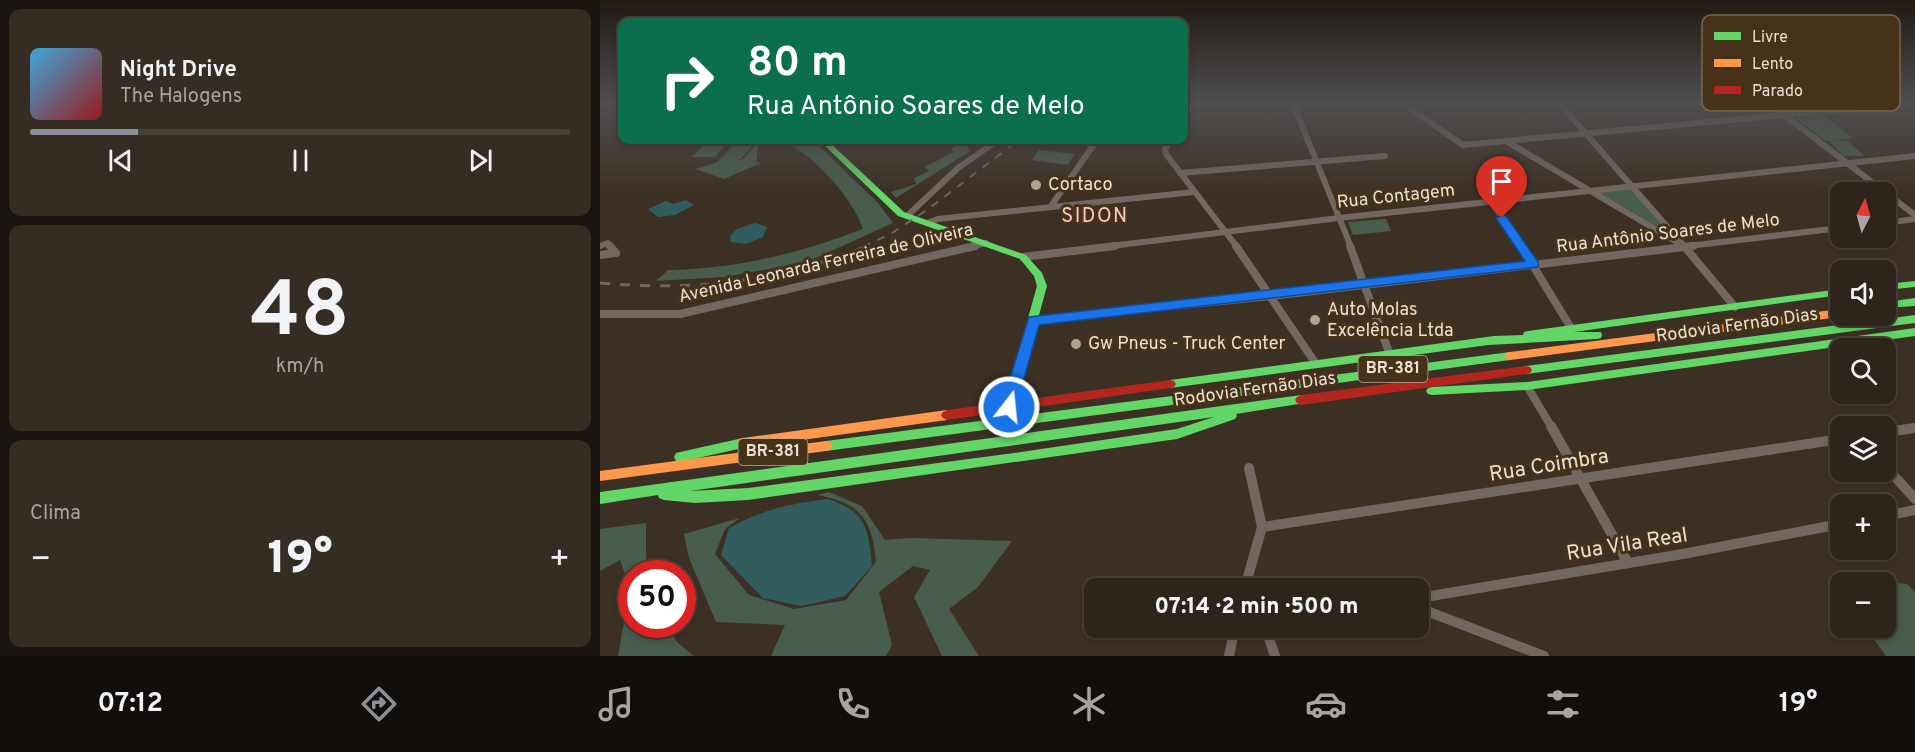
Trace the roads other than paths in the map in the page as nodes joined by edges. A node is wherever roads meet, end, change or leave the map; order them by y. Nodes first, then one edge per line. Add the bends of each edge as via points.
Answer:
1 (1305, 135) edge
2 (1448, 135) edge
3 (1569, 135) edge
4 (1586, 135) edge
5 (1811, 135) edge
6 (1506, 141) junction
7 (827, 144) edge
8 (992, 144) edge
9 (1094, 144) edge
10 (1168, 144) edge
11 (1385, 156) dead end
12 (1915, 156) edge
13 (1315, 162) junction
14 (1848, 163) junction
15 (1180, 173) junction
16 (1633, 185) junction
17 (1588, 190) junction
18 (1194, 192) junction
19 (1492, 203) junction
20 (1051, 206) junction
21 (908, 216) junction
22 (1915, 217) edge
23 (1339, 218) junction
24 (1896, 221) edge
25 (927, 223) junction
26 (1830, 229) edge
27 (1227, 232) junction
28 (986, 243) junction
29 (602, 244) edge
30 (1685, 247) junction
31 (600, 255) edge
32 (1023, 257) junction
33 (1534, 264) junction
34 (1915, 284) edge
35 (1366, 285) junction
36 (1896, 286) edge
37 (1830, 293) edge
38 (1271, 296) junction
39 (1915, 302) edge
40 (1896, 304) edge
41 (1735, 307) junction
42 (600, 314) edge
43 (1830, 314) edge
44 (1915, 319) edge
45 (1033, 320) junction
46 (1793, 320) junction
47 (1571, 328) junction
48 (1915, 332) edge
49 (1488, 341) junction
50 (1390, 355) junction
51 (1316, 364) junction
52 (1527, 386) junction
53 (1340, 395) junction
54 (1009, 407) junction
55 (1249, 408) junction
56 (1915, 428) edge
57 (1896, 431) edge
58 (1830, 441) edge
59 (1249, 468) dead end
60 (636, 470) junction
61 (603, 475) edge
62 (1896, 478) edge
63 (1582, 479) junction
64 (641, 492) junction
65 (600, 498) edge
66 (1915, 500) edge
67 (1915, 510) edge
68 (1896, 514) edge
69 (1830, 526) edge
70 (1262, 527) junction
71 (1628, 563) junction
72 (1247, 578) edge
73 (1429, 596) edge
74 (1429, 612) edge
75 (1233, 638) edge
76 (1269, 638) edge
77 (1229, 656) edge
78 (1275, 656) edge
79 (1544, 656) edge

1 - 13 street
2 - 6 street via 1463,145
3 - 6 street
4 - 16 street
5 - 14 street
6 - 17 street
7 - 21 main road via 901,214
8 - 21 street via 958,168
9 - 20 street
10 - 15 street via 1166,154
11 - 13 street
12 - 14 street, Rua Contagem
13 - 15 street
13 - 23 street
14 - 16 street, Rua Contagem
14 - 22 street
15 - 18 street
16 - 17 street, Rua Contagem
16 - 30 street
17 - 19 street, Rua Contagem
17 - 30 street
18 - 20 street
18 - 27 street
19 - 23 street, Rua Contagem
19 - 33 street
20 - 25 street
21 - 25 main road
22 - 24 street
23 - 27 street, Rua Contagem
23 - 35 street
25 - 28 main road
26 - 30 street, Rua Antônio Soares de Melo
27 - 32 street, Rua Contagem
27 - 38 street
28 - 32 main road
28 - 42 street, Avenida Leonarda Ferreira de Oliveira via 680,314
29 - 31 street via 616,253
30 - 33 street, Rua Antônio Soares de Melo
30 - 41 street
32 - 45 main road via 1040,275 1042,286
33 - 35 street, Rua Antônio Soares de Melo
33 - 47 street
34 - 36 main road
35 - 38 street, Rua Antônio Soares de Melo
35 - 50 street
37 - 41 main road, Rodovia Fernão Dias / BR-381
38 - 45 street, Rua Antônio Soares de Melo
38 - 51 street
39 - 40 main road
41 - 47 main road, Rodovia Fernão Dias / BR-381
43 - 46 main road, Rodovia Fernão Dias / BR-381
44 - 53 main road, Rodovia Fernão Dias / BR-381
45 - 54 main road
46 - 49 main road
46 - 60 main road, Rodovia Fernão Dias / BR-381
47 - 49 main road, Rodovia Fernão Dias / BR-381
48 - 52 main road, Rodovia Fernão Dias / BR-381
49 - 50 main road, Rodovia Fernão Dias / BR-381
50 - 51 main road, Rodovia Fernão Dias / BR-381
51 - 54 main road, Rodovia Fernão Dias / BR-381
52 - 53 main road, BR-381
52 - 63 street
53 - 55 main road, Rodovia Fernão Dias / BR-381
54 - 60 main road, Rodovia Fernão Dias / BR-381 via 743,443
55 - 64 main road, Rodovia Fernão Dias / BR-381
55 - 64 main road via 1177,434 1014,458 748,494 695,497
56 - 57 street
58 - 63 street, Rua Coimbra
59 - 70 street
60 - 61 main road, Rodovia Fernão Dias / BR-381
62 - 66 street
63 - 70 street, Rua Coimbra
63 - 71 street
64 - 65 main road, Rodovia Fernão Dias / BR-381
67 - 68 street
69 - 71 street, Rua Vila Real
70 - 72 street
71 - 73 street, Rua Vila Real
74 - 79 street
75 - 77 street
76 - 78 street

